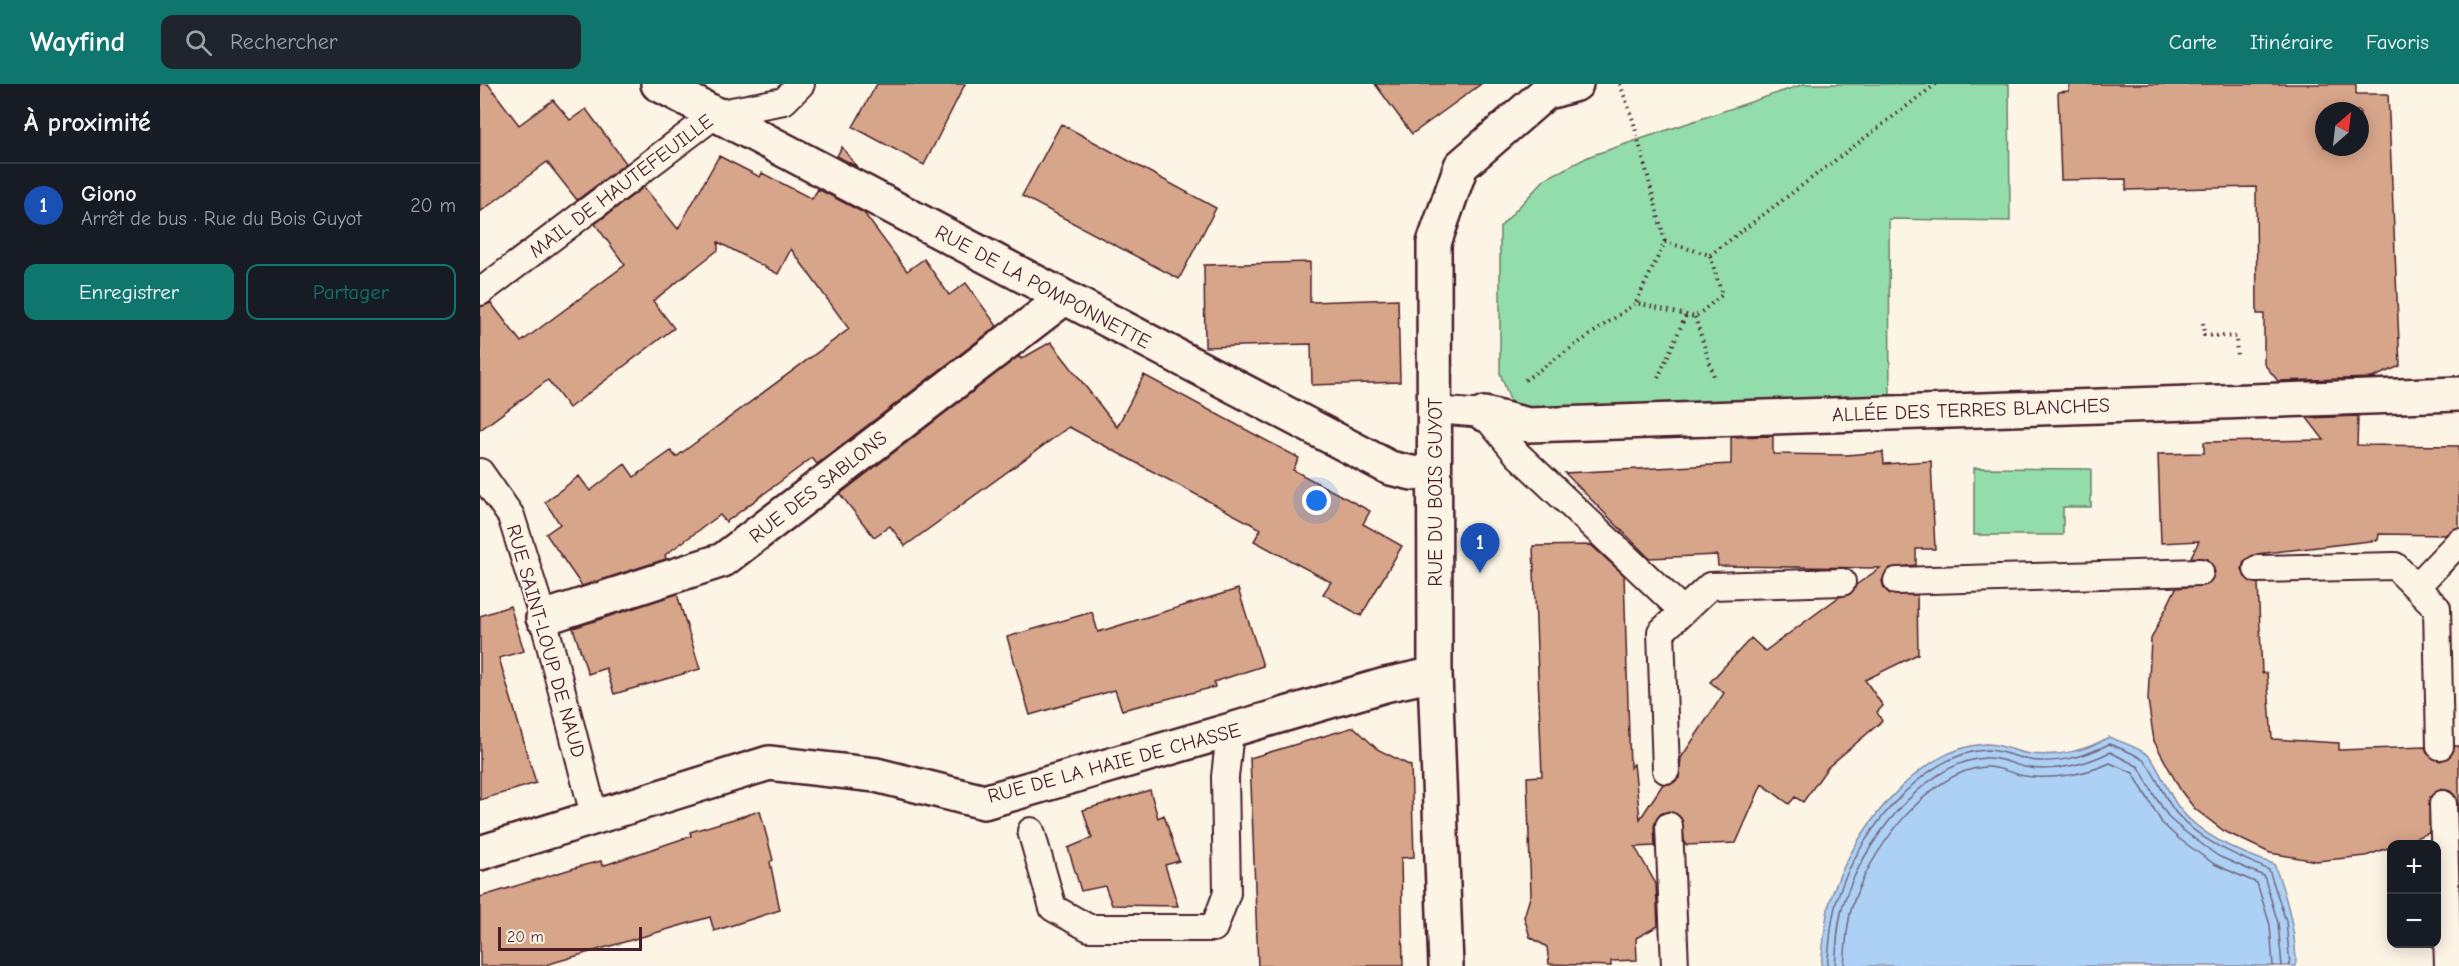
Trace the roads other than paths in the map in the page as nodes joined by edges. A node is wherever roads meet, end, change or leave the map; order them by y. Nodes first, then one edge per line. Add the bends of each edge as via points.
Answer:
1 (658, 84) edge
2 (801, 84) edge
3 (1576, 84) edge
4 (1544, 88) edge
5 (716, 114) junction
6 (480, 292) edge
7 (1063, 299) junction
8 (2459, 394) edge
9 (1435, 410) junction
10 (1492, 415) junction
11 (480, 472) edge
12 (1433, 474) junction
13 (2459, 542) edge
14 (2257, 569) dead end
15 (2200, 572) dead end
16 (1897, 581) dead end
17 (1842, 582) dead end
18 (2416, 587) junction
19 (1683, 611) junction
20 (543, 618) junction
21 (1435, 674) junction
22 (1230, 732) junction
23 (2440, 746) dead end
24 (1666, 770) dead end
25 (2443, 804) dead end
26 (595, 819) junction
27 (1668, 826) dead end
28 (1031, 831) dead end
29 (480, 853) edge
30 (2452, 957) edge
31 (1446, 966) edge
32 (1675, 966) edge

1 - 5 street, RUE DE LA POMPONNETTE
2 - 5 lane, MAIL DE HAUTEFEUILLE via 784,101
3 - 4 street, RUE DU BOIS GUYOT
4 - 9 street, RUE DU BOIS GUYOT via 1461,166 1434,243
5 - 6 lane, MAIL DE HAUTEFEUILLE
5 - 7 street, RUE DE LA POMPONNETTE
7 - 12 street, RUE DE LA POMPONNETTE via 1390,468
7 - 20 street, RUE DES SABLONS via 723,560
8 - 10 street, ALLÉE DES TERRES BLANCHES via 1528,425
9 - 10 lane
9 - 12 street, RUE DU BOIS GUYOT
10 - 19 lane via 1517,454
11 - 20 lane, RUE SAINT-LOUP DE NAUD via 512,516
12 - 21 street, RUE DU BOIS GUYOT
13 - 18 lane
14 - 18 lane via 2396,566
15 - 16 lane
17 - 19 lane via 1710,586
18 - 23 lane via 2437,608
19 - 24 lane via 1661,632
20 - 26 lane, RUE SAINT-LOUP DE NAUD
21 - 22 street, RUE DE LA HAIE DE CHASSE via 1385,685
21 - 31 street, RUE DU BOIS GUYOT
22 - 26 street, RUE DE LA HAIE DE CHASSE via 984,802 876,776 769,763
22 - 28 lane via 1225,777 1227,893 1214,928 1089,928 1053,908
25 - 30 lane
26 - 29 street, RUE DE LA HAIE DE CHASSE
27 - 32 lane

